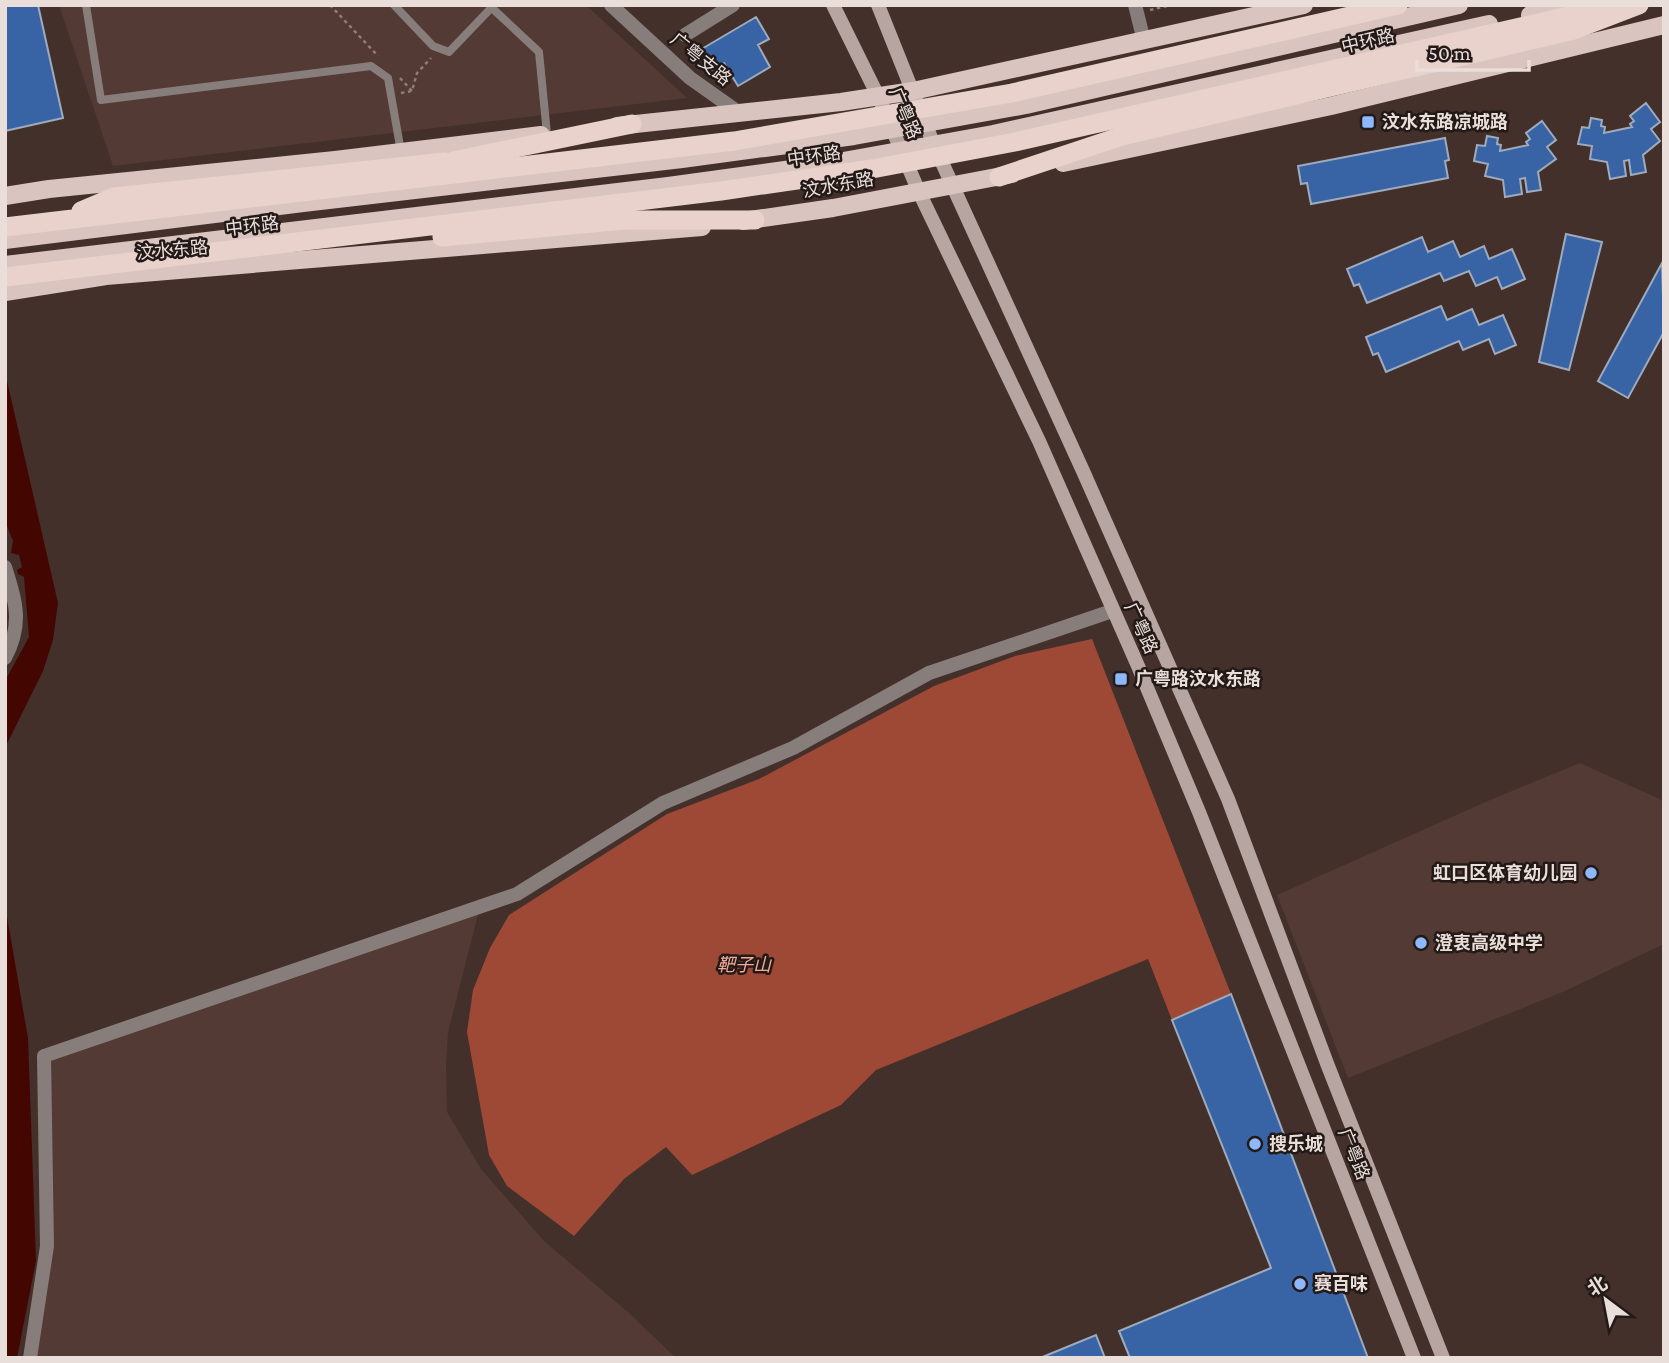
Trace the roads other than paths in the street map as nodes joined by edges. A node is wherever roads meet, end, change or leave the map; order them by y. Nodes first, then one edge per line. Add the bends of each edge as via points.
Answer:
1 (86, 5) edge
2 (394, 5) edge
3 (611, 5) edge
4 (733, 5) edge
5 (833, 5) edge
6 (878, 5) edge
7 (1305, 5) edge
8 (1398, 5) edge
9 (1459, 5) edge
10 (1571, 5) edge
11 (1582, 5) edge
12 (1617, 5) edge
13 (1639, 5) edge
14 (493, 6) edge
15 (1136, 9) edge
16 (1664, 25) edge
17 (685, 35) dead end
18 (1144, 41) junction
19 (1273, 47) junction
20 (1497, 66) junction
21 (912, 91) junction
22 (1178, 93) junction
23 (878, 96) junction
24 (738, 112) junction
25 (1284, 116) junction
26 (925, 123) junction
27 (632, 124) junction
28 (891, 129) junction
29 (547, 134) junction
30 (934, 145) junction
31 (901, 150) junction
32 (401, 152) junction
33 (447, 154) junction
34 (265, 167) junction
35 (999, 177) junction
36 (952, 186) junction
37 (614, 192) junction
38 (919, 192) junction
39 (374, 195) junction
40 (5, 196) edge
41 (327, 200) junction
42 (59, 220) junction
43 (755, 220) junction
44 (5, 228) edge
45 (259, 234) junction
46 (569, 239) junction
47 (5, 240) edge
48 (321, 259) junction
49 (6, 278) edge
50 (5, 567) edge
51 (1112, 611) junction
52 (5, 659) edge
53 (30, 1358) edge
54 (1414, 1358) edge
55 (1443, 1358) edge

1 - 32 lane via 101,100 371,66 388,78
2 - 14 lane via 433,46 449,52
3 - 24 street, 广粤支路 via 690,78
4 - 17 street
5 - 23 main road, 广粤路
6 - 21 main road, 广粤路
7 - 18 main road
7 - 19 main road
8 - 42 highway, 中环路, bridge via 1012,93 734,141
9 - 19 main road, 汶水东路
10 - 22 main road, 汶水东路
11 - 20 main road
12 - 49 highway, 中环路, bridge via 1015,142 872,169
13 - 35 highway, bridge via 1574,30 1122,136
14 - 29 lane via 539,52
15 - 18 street
16 - 20 main road, 汶水东路
18 - 21 main road
19 - 26 main road, 汶水东路 via 1026,105
20 - 25 main road, 汶水东路
21 - 23 main road
21 - 26 main road, 广粤路
22 - 25 main road
22 - 30 main road, 汶水东路
23 - 24 main road
23 - 28 main road, 广粤路
24 - 27 main road
25 - 35 main road, 汶水东路
26 - 28 main road, 汶水东路
26 - 30 main road, 广粤路
27 - 29 main road
27 - 33 highway
28 - 31 main road, 广粤路
28 - 39 main road, 汶水东路 via 668,161
29 - 33 main road
30 - 31 main road, 汶水东路
30 - 36 main road, 广粤路
31 - 37 main road, 汶水东路
31 - 38 main road, 广粤路
32 - 33 main road
32 - 34 main road
33 - 39 main road
33 - 42 highway, bridge via 114,197
34 - 40 main road
34 - 41 main road
35 - 36 main road, 汶水东路
36 - 38 main road, 汶水东路
36 - 55 main road, 广粤路 via 1228,799
37 - 45 main road, 汶水东路
37 - 46 main road
38 - 43 main road, 汶水东路
38 - 51 main road, 广粤路 via 1039,441
39 - 41 main road, 汶水东路
41 - 47 main road, 汶水东路
42 - 44 highway, 中环路, bridge
43 - 46 main road, 汶水东路
43 - 49 highway, bridge via 624,220
45 - 48 main road
45 - 49 main road, 汶水东路
46 - 48 main road, 汶水东路
48 - 49 main road, 汶水东路 via 106,276
50 - 52 street via 17,624
51 - 53 street via 929,673 793,748 663,803 517,894 44,1056 47,1246
51 - 54 main road, 广粤路 via 1199,812

